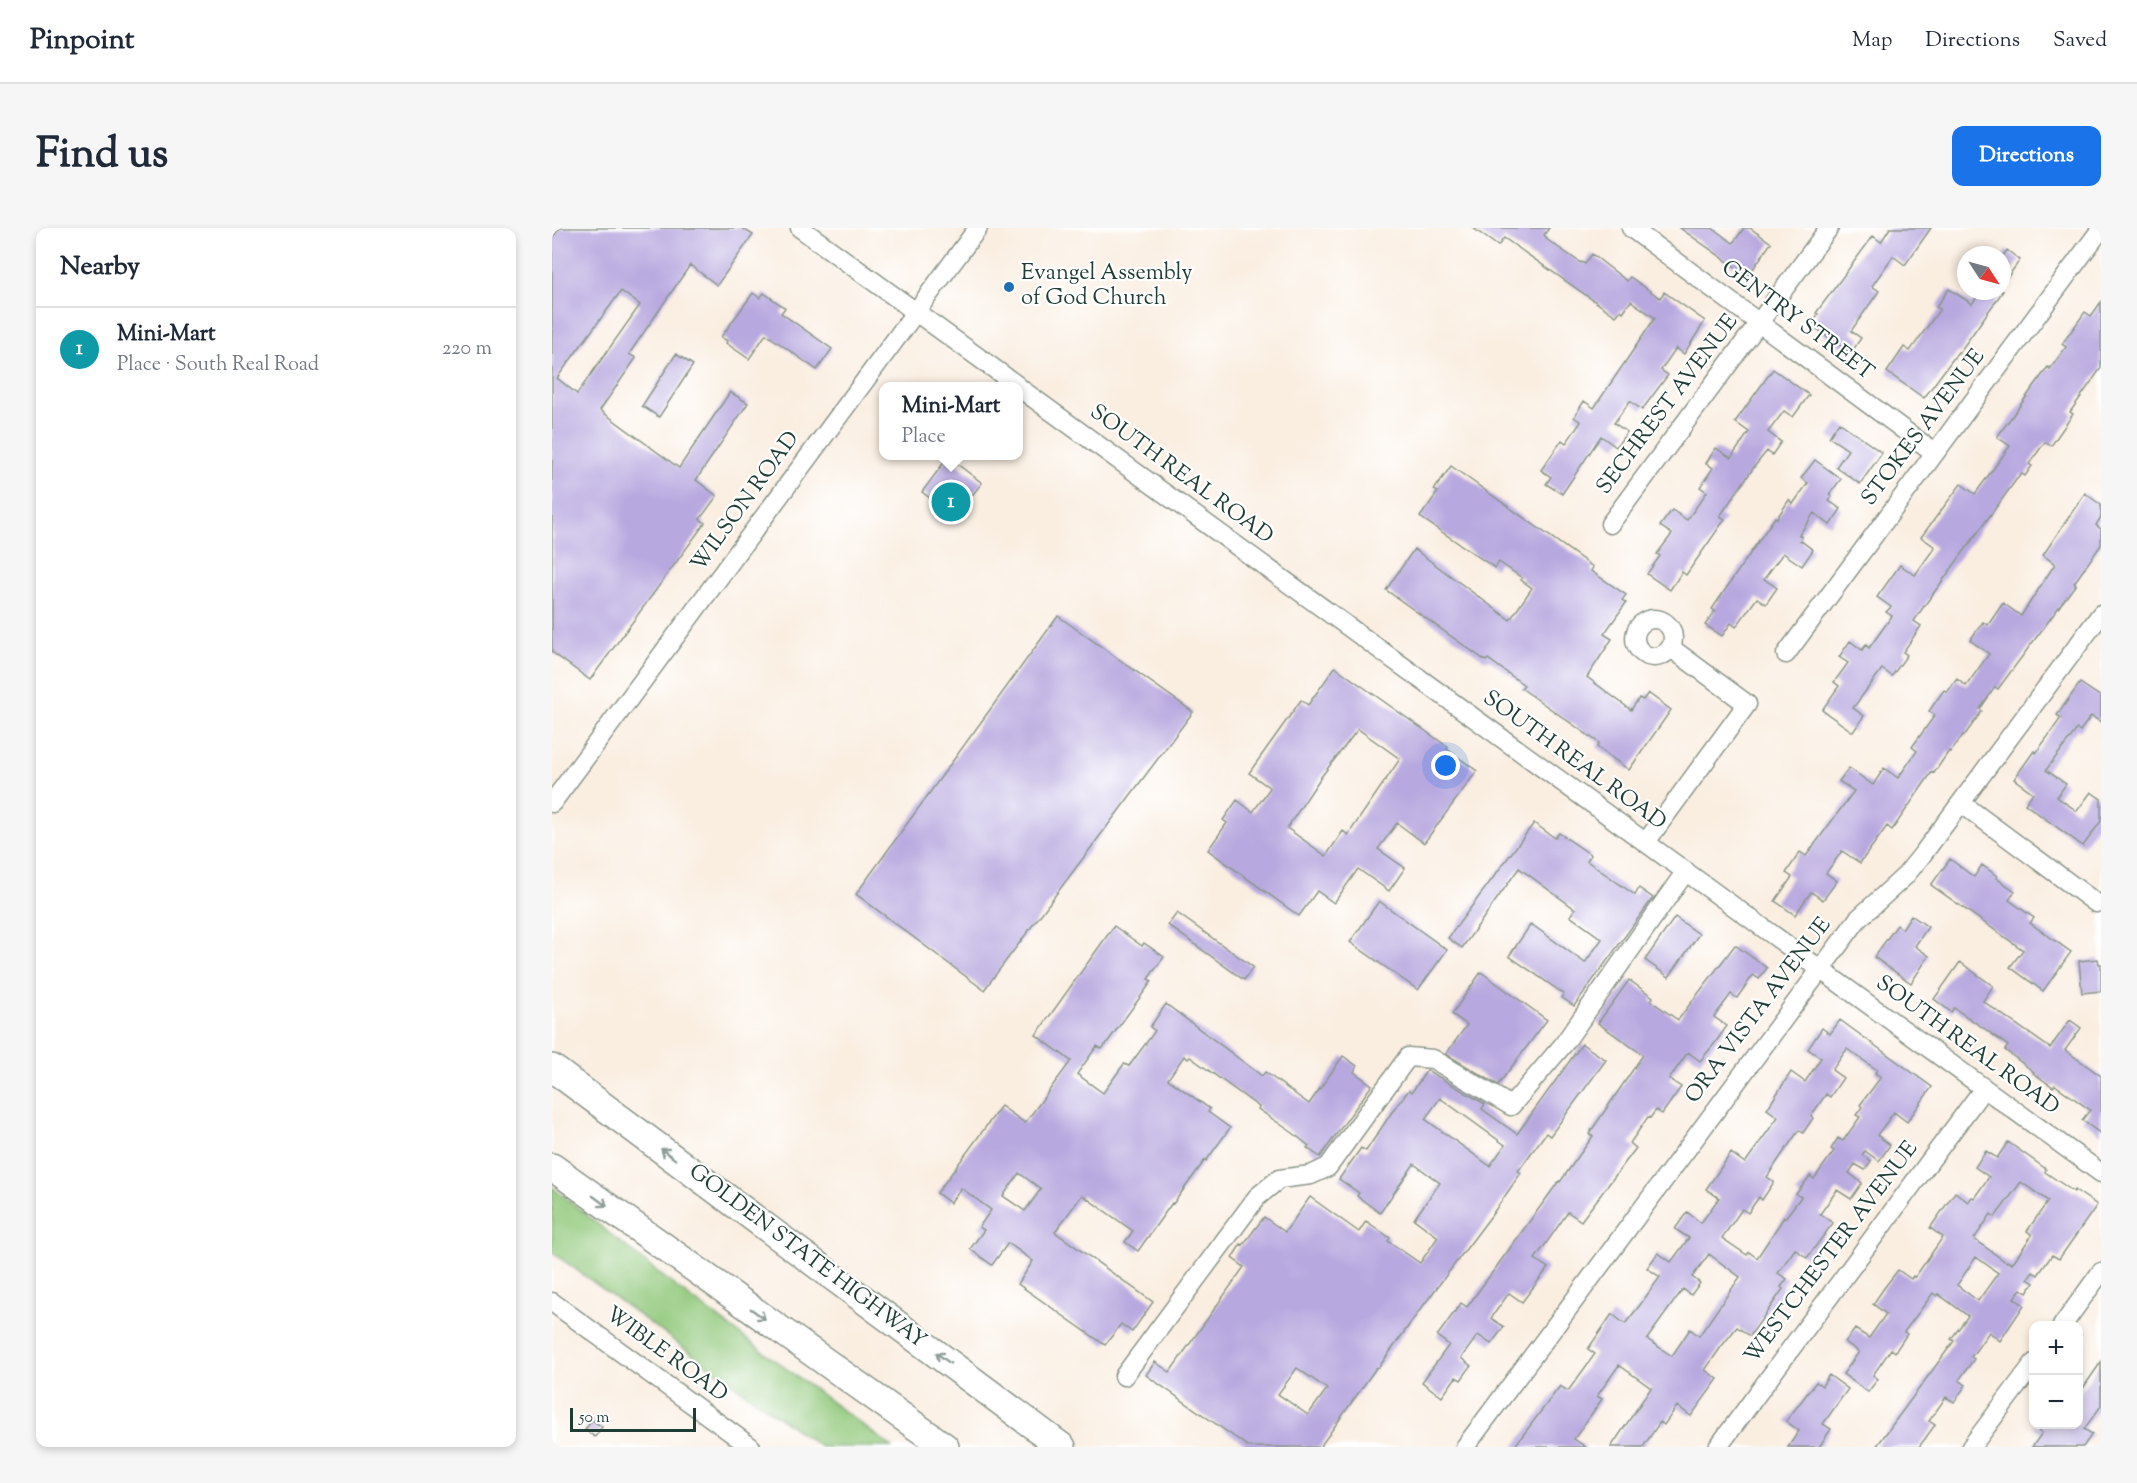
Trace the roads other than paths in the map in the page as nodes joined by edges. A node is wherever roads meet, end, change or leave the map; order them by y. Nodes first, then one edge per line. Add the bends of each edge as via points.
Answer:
1 (800, 228) edge
2 (978, 228) edge
3 (1631, 228) edge
4 (1829, 228) edge
5 (2101, 229) edge
6 (916, 312) junction
7 (1759, 323) junction
8 (1011, 382) edge
9 (1023, 391) edge
10 (1935, 453) junction
11 (1610, 524) dead end
12 (2101, 614) edge
13 (2095, 633) edge
14 (1671, 648) dead end
15 (1786, 654) dead end
16 (555, 793) edge
17 (1961, 803) junction
18 (1646, 842) junction
19 (1686, 871) junction
20 (2096, 903) dead end
21 (1820, 969) junction
22 (552, 1068) edge
23 (1984, 1088) junction
24 (552, 1167) edge
25 (2101, 1173) edge
26 (2101, 1272) edge
27 (552, 1302) edge
28 (2065, 1321) edge
29 (2029, 1370) edge
30 (1124, 1376) dead end
31 (990, 1393) junction
32 (751, 1447) edge
33 (945, 1447) edge
34 (1062, 1447) edge
35 (1084, 1447) edge
36 (1465, 1447) edge
37 (1718, 1447) edge
38 (1971, 1447) edge

1 - 6 street, SOUTH REAL ROAD
2 - 6 street, WILSON ROAD
3 - 7 street, GENTRY STREET
4 - 7 street, SECHREST AVENUE
5 - 10 street, STOKES AVENUE
6 - 8 street, SOUTH REAL ROAD
6 - 16 street, WILSON ROAD
7 - 10 street, GENTRY STREET
7 - 11 street, SECHREST AVENUE
9 - 18 street, SOUTH REAL ROAD
10 - 15 street, STOKES AVENUE
12 - 13 street, ORA VISTA AVENUE
13 - 17 street, ORA VISTA AVENUE
14 - 18 street via 1747,704
17 - 20 street
17 - 21 street, ORA VISTA AVENUE via 1905,876 1858,919
18 - 19 street, SOUTH REAL ROAD
19 - 21 street, SOUTH REAL ROAD
19 - 30 street via 1563,1045 1511,1106 1433,1059 1408,1057 1328,1167 1311,1175 1279,1179 1257,1197
21 - 23 street, SOUTH REAL ROAD
21 - 36 street, ORA VISTA AVENUE
31 -> 22 highway, GOLDEN STATE HIGHWAY
23 - 25 street, SOUTH REAL ROAD
23 - 37 street, WESTCHESTER AVENUE
24 -> 33 highway
26 - 28 street
27 - 32 street, WIBLE ROAD
29 - 38 street
31 - 34 highway, GOLDEN STATE HIGHWAY
31 - 35 highway

